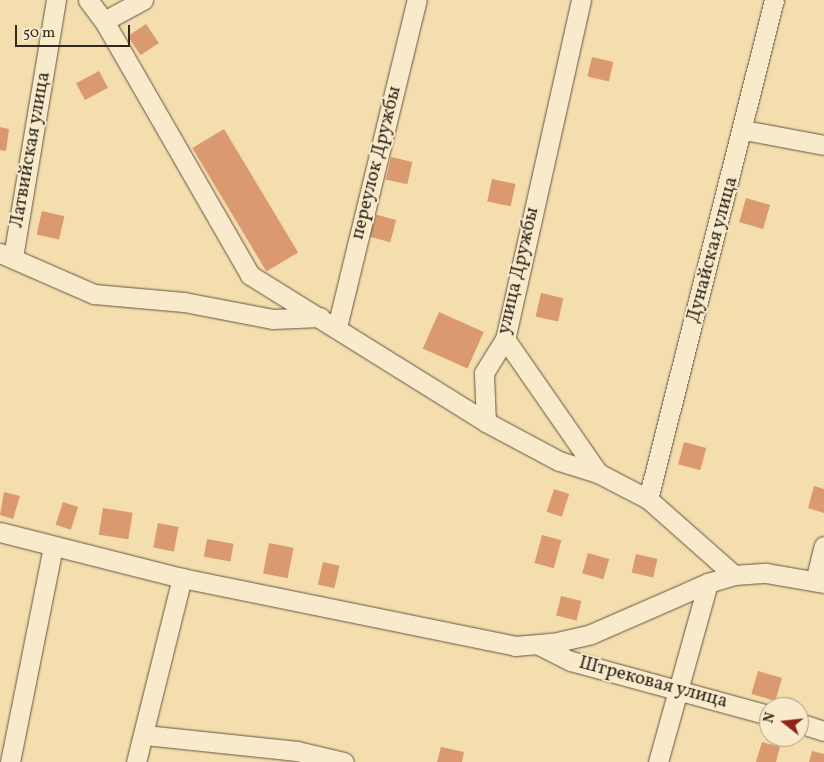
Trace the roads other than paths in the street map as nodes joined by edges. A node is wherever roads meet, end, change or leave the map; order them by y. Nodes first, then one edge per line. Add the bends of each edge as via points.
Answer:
1 (56, 0) edge
2 (88, 0) edge
3 (143, 0) edge
4 (417, 0) edge
5 (581, 0) edge
6 (774, 0) edge
7 (104, 21) junction
8 (744, 130) junction
9 (824, 145) edge
10 (6, 255) edge
11 (320, 317) junction
12 (337, 327) junction
13 (505, 339) junction
14 (486, 422) junction
15 (598, 473) junction
16 (648, 499) junction
17 (0, 532) edge
18 (53, 546) junction
19 (824, 546) edge
20 (734, 575) junction
21 (182, 578) junction
22 (820, 582) edge
23 (708, 583) junction
24 (539, 645) junction
25 (679, 690) junction
26 (759, 712) edge
27 (809, 726) edge
28 (824, 730) edge
29 (145, 735) junction
30 (10, 762) edge
31 (136, 762) edge
32 (344, 762) edge
33 (658, 762) edge

1 - 10 street, Латвийская улица
2 - 7 street
3 - 7 street
4 - 12 street, переулок Дружбы
5 - 13 street, улица Дружбы
6 - 8 street, Дунайская улица
7 - 11 street via 250,275
8 - 9 street
8 - 16 street, Дунайская улица
10 - 11 street via 94,294 184,302 273,319
11 - 12 street
12 - 14 street
13 - 14 street, улица Дружбы via 484,373
13 - 15 street
14 - 15 street via 559,461
15 - 16 street
16 - 20 street
17 - 18 street
18 - 21 street
18 - 30 street
19 - 22 street
20 - 22 street via 766,573
20 - 23 street
21 - 24 street via 490,643
21 - 29 street
23 - 24 street via 590,634
23 - 25 street
24 - 25 street, Штрековая улица via 571,661
25 - 26 street, Штрековая улица
25 - 33 street
27 - 28 street
29 - 31 street
29 - 32 street via 297,751

